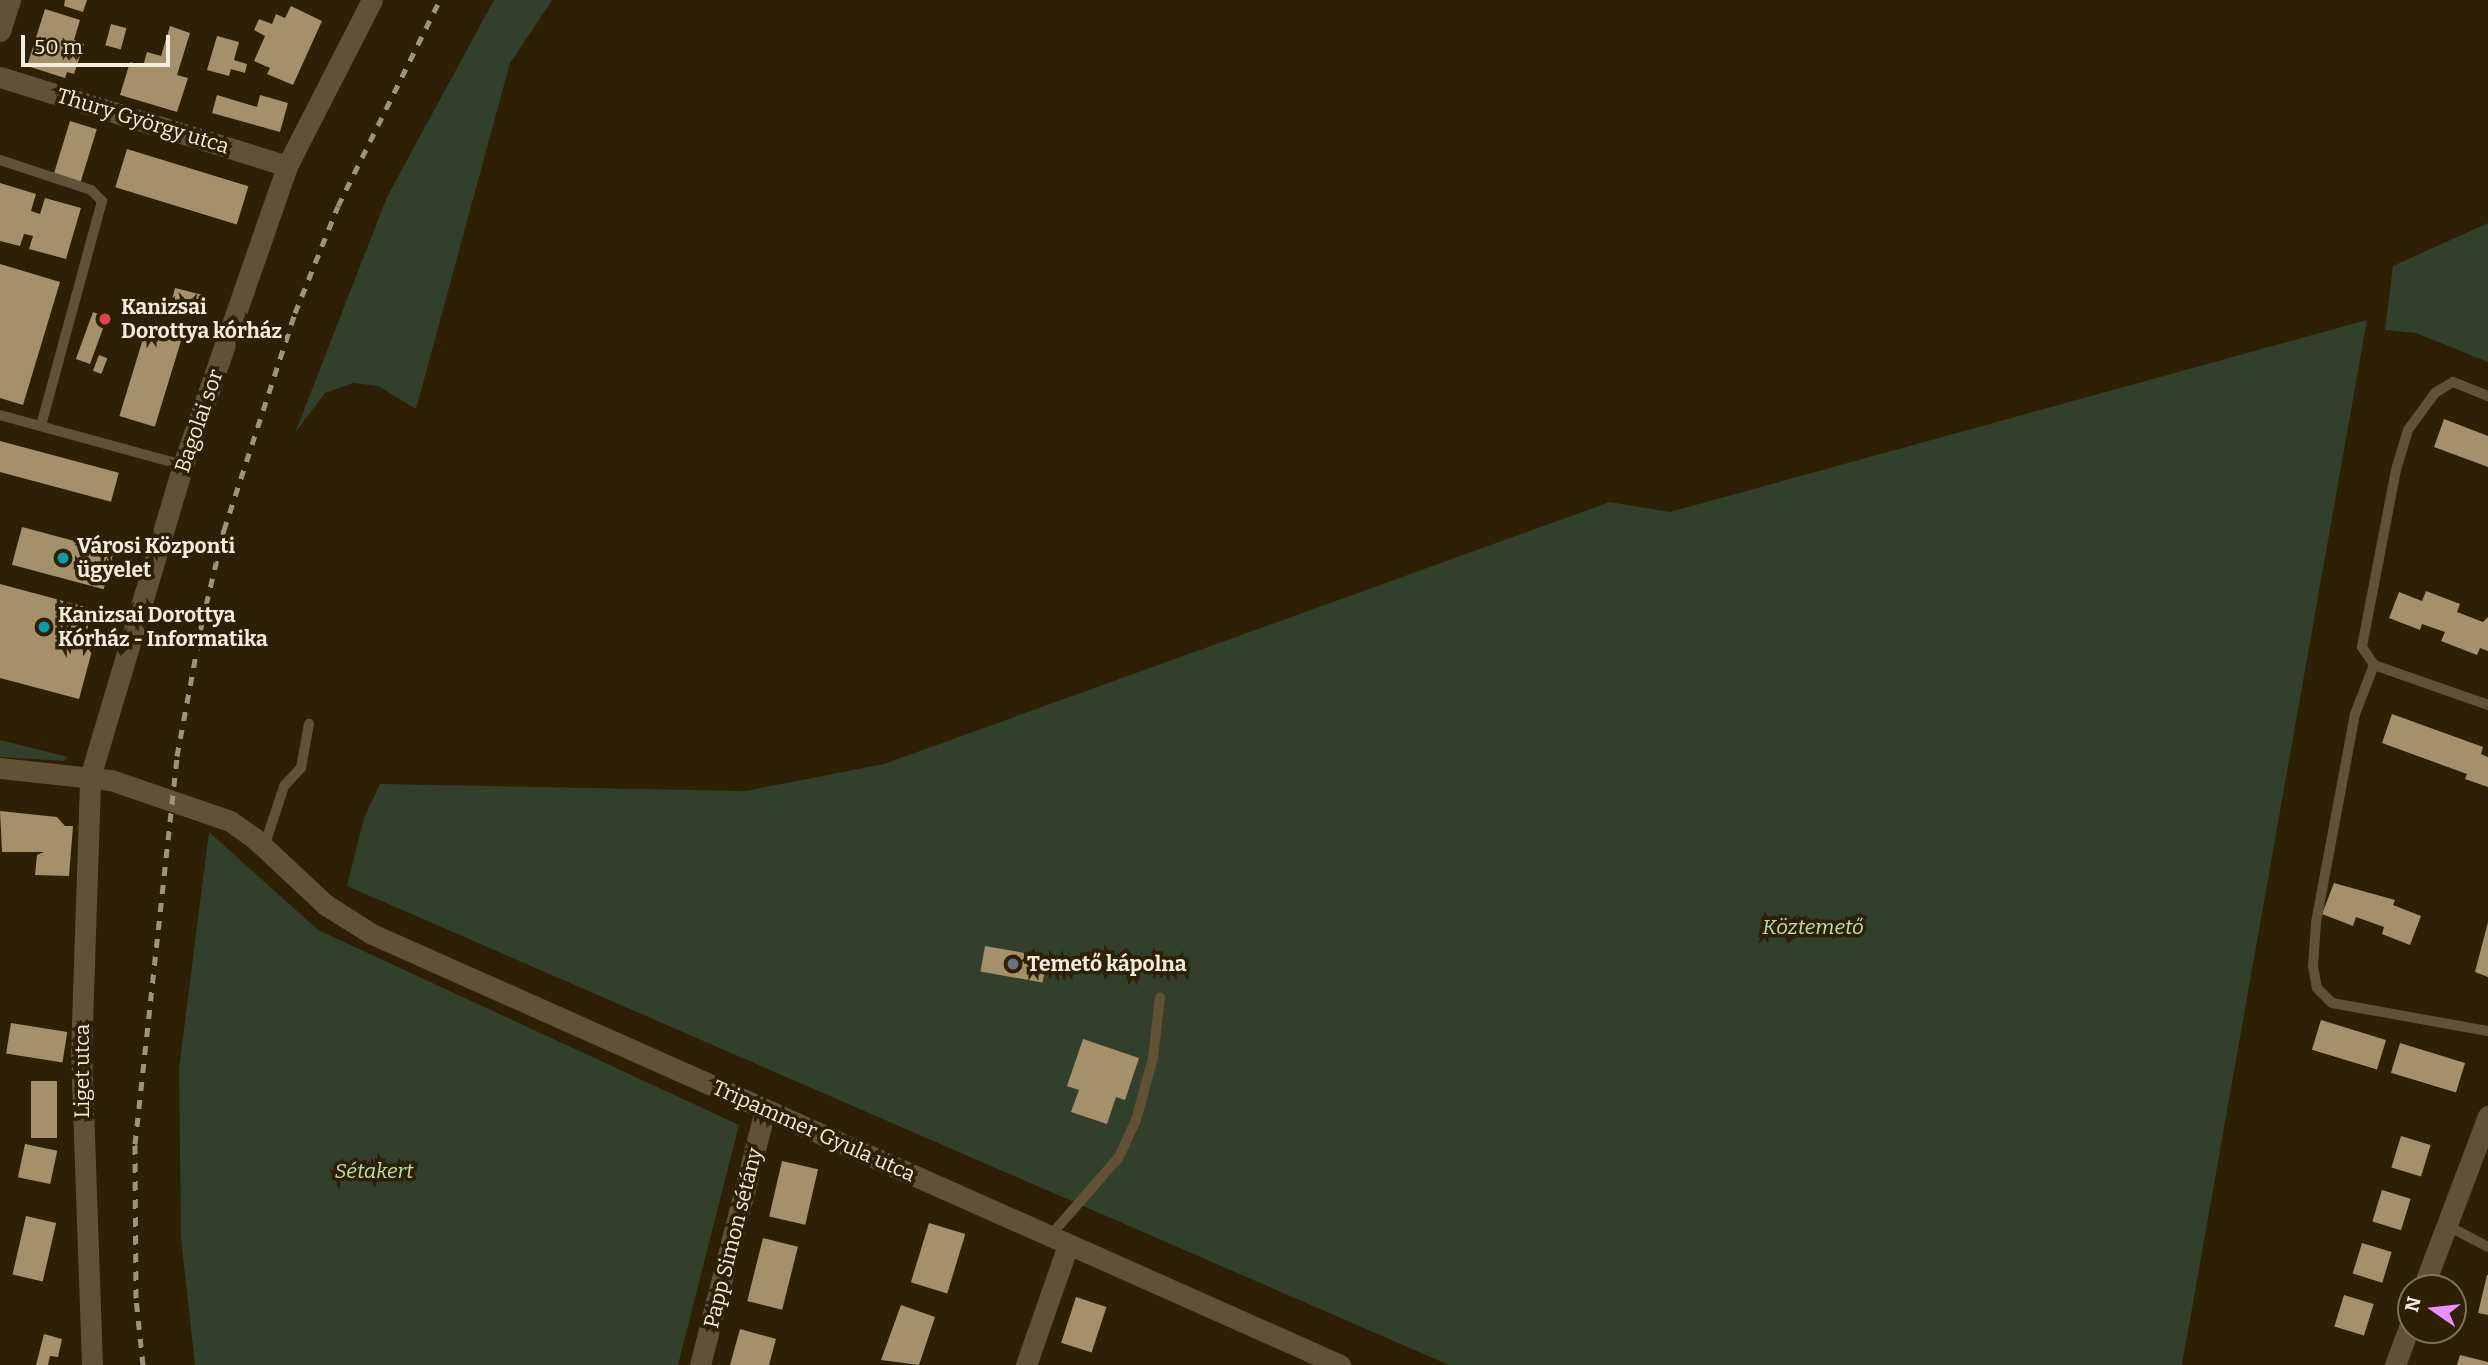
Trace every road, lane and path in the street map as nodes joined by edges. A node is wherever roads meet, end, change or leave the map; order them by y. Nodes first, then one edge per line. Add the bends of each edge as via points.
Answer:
1 (10, 0) edge
2 (372, 0) edge
3 (0, 32) edge
4 (0, 77) edge
5 (0, 160) edge
6 (287, 166) junction
7 (2488, 396) edge
8 (0, 415) edge
9 (41, 426) junction
10 (183, 465) junction
11 (2374, 665) junction
12 (2488, 705) edge
13 (309, 724) dead end
14 (0, 768) edge
15 (101, 778) junction
16 (263, 847) junction
17 (1160, 997) dead end
18 (2488, 1031) edge
19 (765, 1110) junction
20 (2488, 1116) edge
21 (2446, 1224) junction
22 (1059, 1241) junction
23 (2488, 1247) edge
24 (2428, 1274) edge
25 (2403, 1344) edge
26 (92, 1365) edge
27 (700, 1365) edge
28 (1026, 1365) edge
29 (1340, 1365) edge
30 (2395, 1365) edge

1 - 3 street
2 - 6 street, Bagolai sor
4 - 6 street, Thury György utca
5 - 9 lane via 90,190 102,201
6 - 10 street, Bagolai sor
7 - 11 lane via 2453,382 2420,410 2408,430 2362,647
8 - 9 lane
9 - 10 lane
10 - 15 street, Bagolai sor
11 - 12 lane
11 - 18 lane via 2356,714 2316,923 2312,966 2318,988 2332,1003
13 - 16 lane via 301,768 284,786
14 - 15 street, Tripammer Gyula utca
15 - 16 street, Tripammer Gyula utca via 230,821
15 - 26 street, Liget utca via 81,1054
16 - 19 street, Tripammer Gyula utca via 297,881 372,934
17 - 22 lane via 1153,1058 1136,1120 1119,1157
19 - 22 street, Tripammer Gyula utca
19 - 27 street, Papp Simon sétány
20 - 21 street
21 - 23 lane
21 - 24 street
22 - 28 street
22 - 29 street, Tripammer Gyula utca
25 - 30 street

